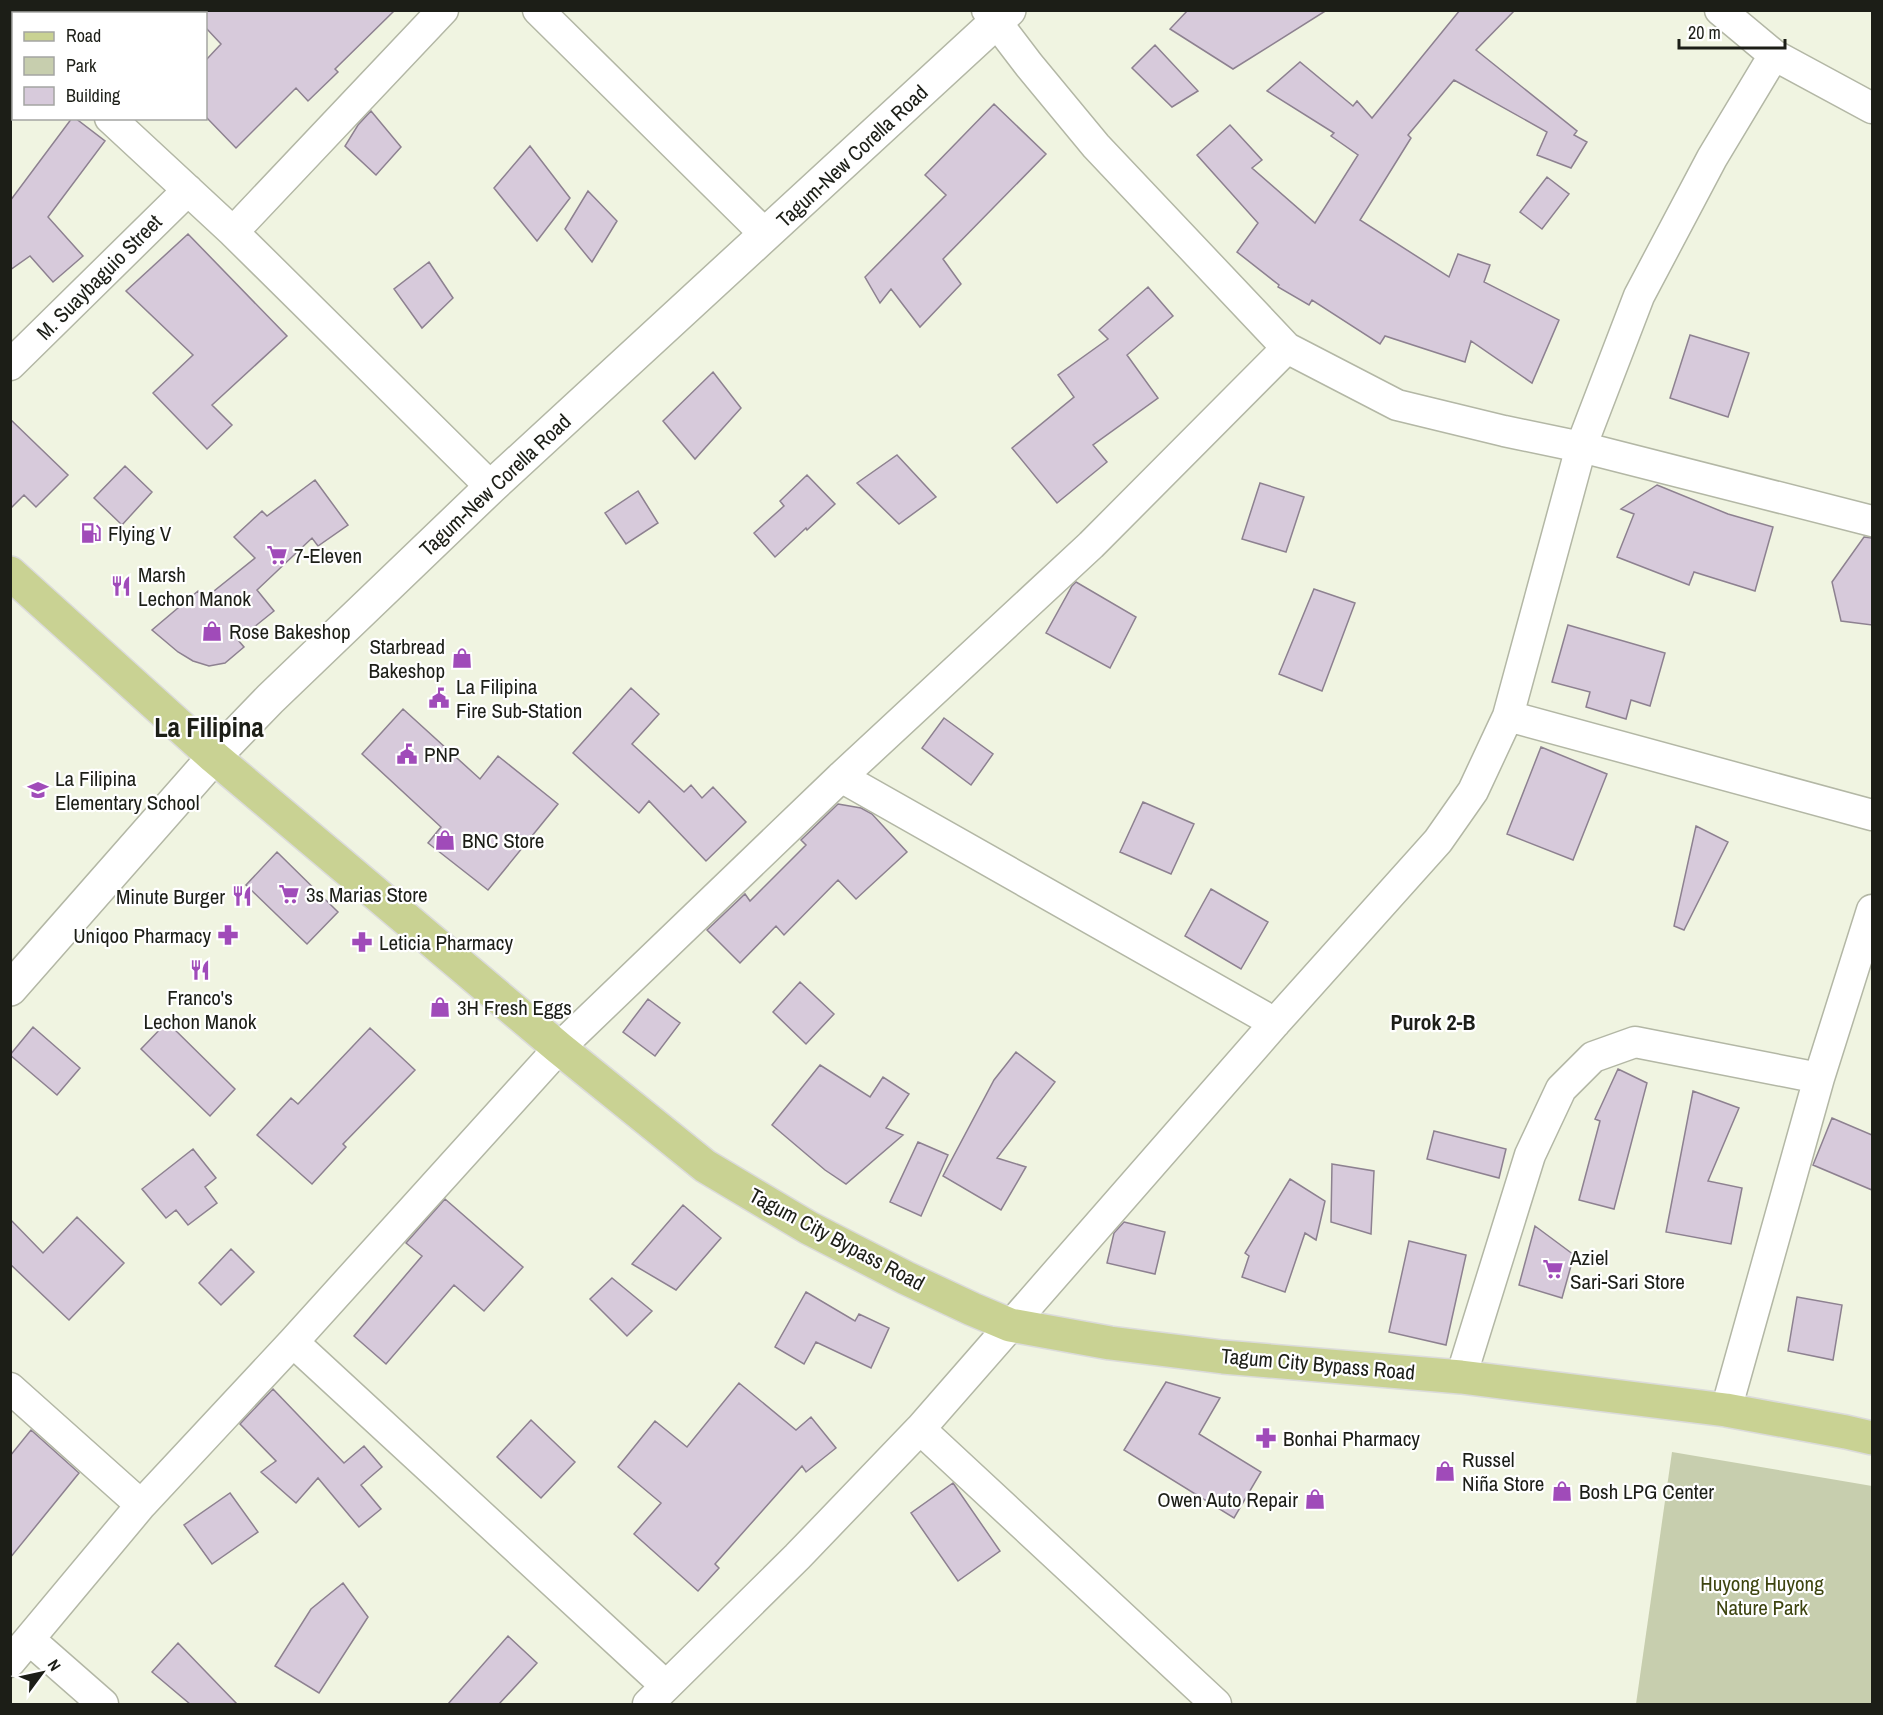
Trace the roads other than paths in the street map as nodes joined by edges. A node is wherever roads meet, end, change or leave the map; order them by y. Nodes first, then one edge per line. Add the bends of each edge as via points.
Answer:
1 (443, 10) edge
2 (538, 10) edge
3 (1720, 10) edge
4 (998, 14) edge
5 (1774, 56) junction
6 (1872, 108) edge
7 (112, 120) edge
8 (188, 190) junction
9 (233, 232) junction
10 (766, 235) junction
11 (1287, 348) junction
12 (10, 365) edge
13 (1581, 447) junction
14 (491, 487) junction
15 (1872, 521) edge
16 (10, 573) edge
17 (1508, 716) junction
18 (214, 757) junction
19 (841, 777) junction
20 (1872, 815) edge
21 (1872, 910) edge
22 (10, 989) edge
23 (1275, 1023) junction
24 (559, 1048) junction
25 (1819, 1078) junction
26 (1010, 1325) junction
27 (293, 1342) junction
28 (1461, 1377) junction
29 (10, 1388) edge
30 (1726, 1410) junction
31 (920, 1429) junction
32 (1872, 1438) edge
33 (141, 1505) junction
34 (30, 1640) junction
35 (10, 1662) edge
36 (657, 1695) edge
37 (104, 1704) edge
38 (1216, 1704) edge

1 - 9 street
2 - 10 street
3 - 5 street
4 - 10 main road, Tagum-New Corella Road
4 - 11 street via 1029,65 1096,146
5 - 6 street
5 - 13 street via 1712,158 1639,296
7 - 8 street
8 - 9 street
8 - 12 street, M. Suaybaguio Street
9 - 14 street
10 - 14 main road, Tagum-New Corella Road
11 - 13 street via 1397,405
11 - 19 street via 1091,544
13 - 15 street
13 - 17 street
14 - 18 main road, Tagum-New Corella Road
16 - 18 main road, Tagum City Bypass Road
17 - 20 street
17 - 23 street via 1473,791 1438,841
18 - 22 main road, Tagum-New Corella Road
18 - 24 main road, Tagum City Bypass Road
19 - 23 street
19 - 24 street
21 - 25 street
23 - 26 street
24 - 26 main road, Tagum City Bypass Road via 705,1166 809,1228
24 - 27 street
25 - 28 street via 1635,1042 1593,1057 1561,1089 1530,1155
25 - 30 street
26 - 28 main road, Tagum City Bypass Road via 1223,1357
26 - 31 street
27 - 33 street
27 - 36 street
28 - 30 main road, Tagum City Bypass Road
29 - 33 street
30 - 32 main road, Tagum City Bypass Road
31 - 36 street
31 - 38 street
33 - 34 street
34 - 35 street
34 - 37 street

